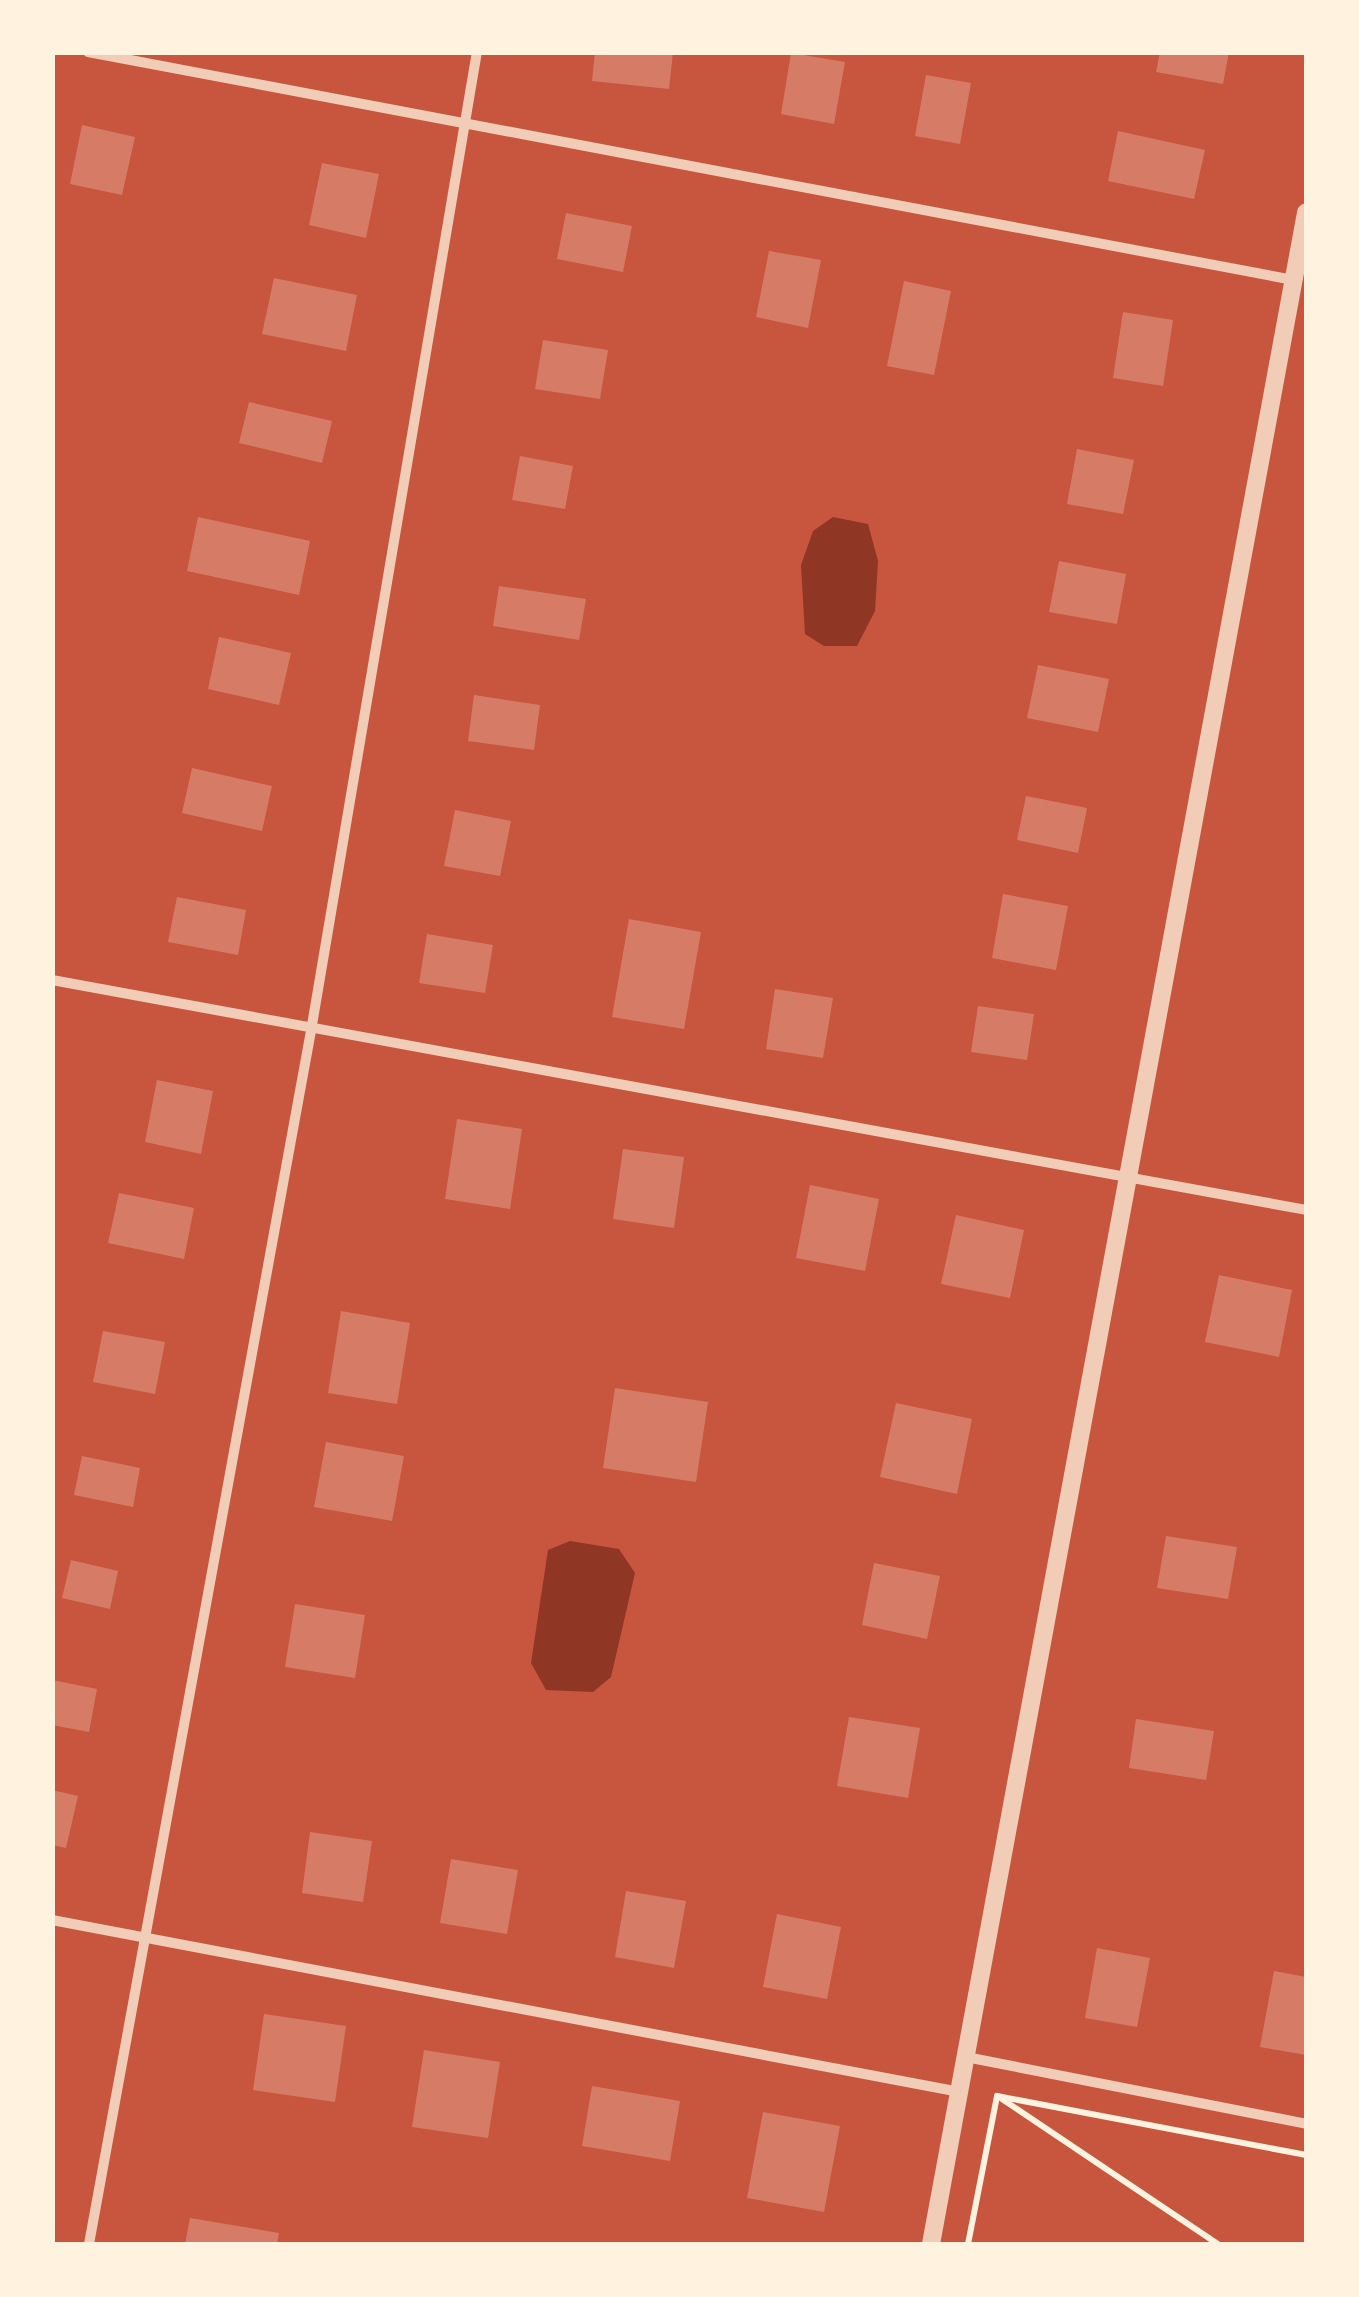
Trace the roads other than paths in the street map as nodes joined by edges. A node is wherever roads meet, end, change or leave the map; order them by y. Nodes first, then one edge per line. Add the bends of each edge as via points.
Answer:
1 (88, 52) edge
2 (477, 52) edge
3 (462, 122) junction
4 (1306, 212) edge
5 (1294, 280) junction
6 (52, 980) edge
7 (312, 1025) junction
8 (1130, 1176) junction
9 (1306, 1210) edge
10 (52, 1920) edge
11 (149, 1938) junction
12 (966, 2057) junction
13 (960, 2092) junction
14 (1306, 2124) edge
15 (90, 2244) edge
16 (931, 2244) edge

1 - 3 street
2 - 3 street
3 - 5 street
3 - 7 street
4 - 5 street
5 - 8 street
6 - 7 street
7 - 8 street
7 - 11 street
8 - 9 street
8 - 12 street
10 - 11 street
11 - 13 street
11 - 15 street
12 - 13 street
12 - 14 street
13 - 16 street

